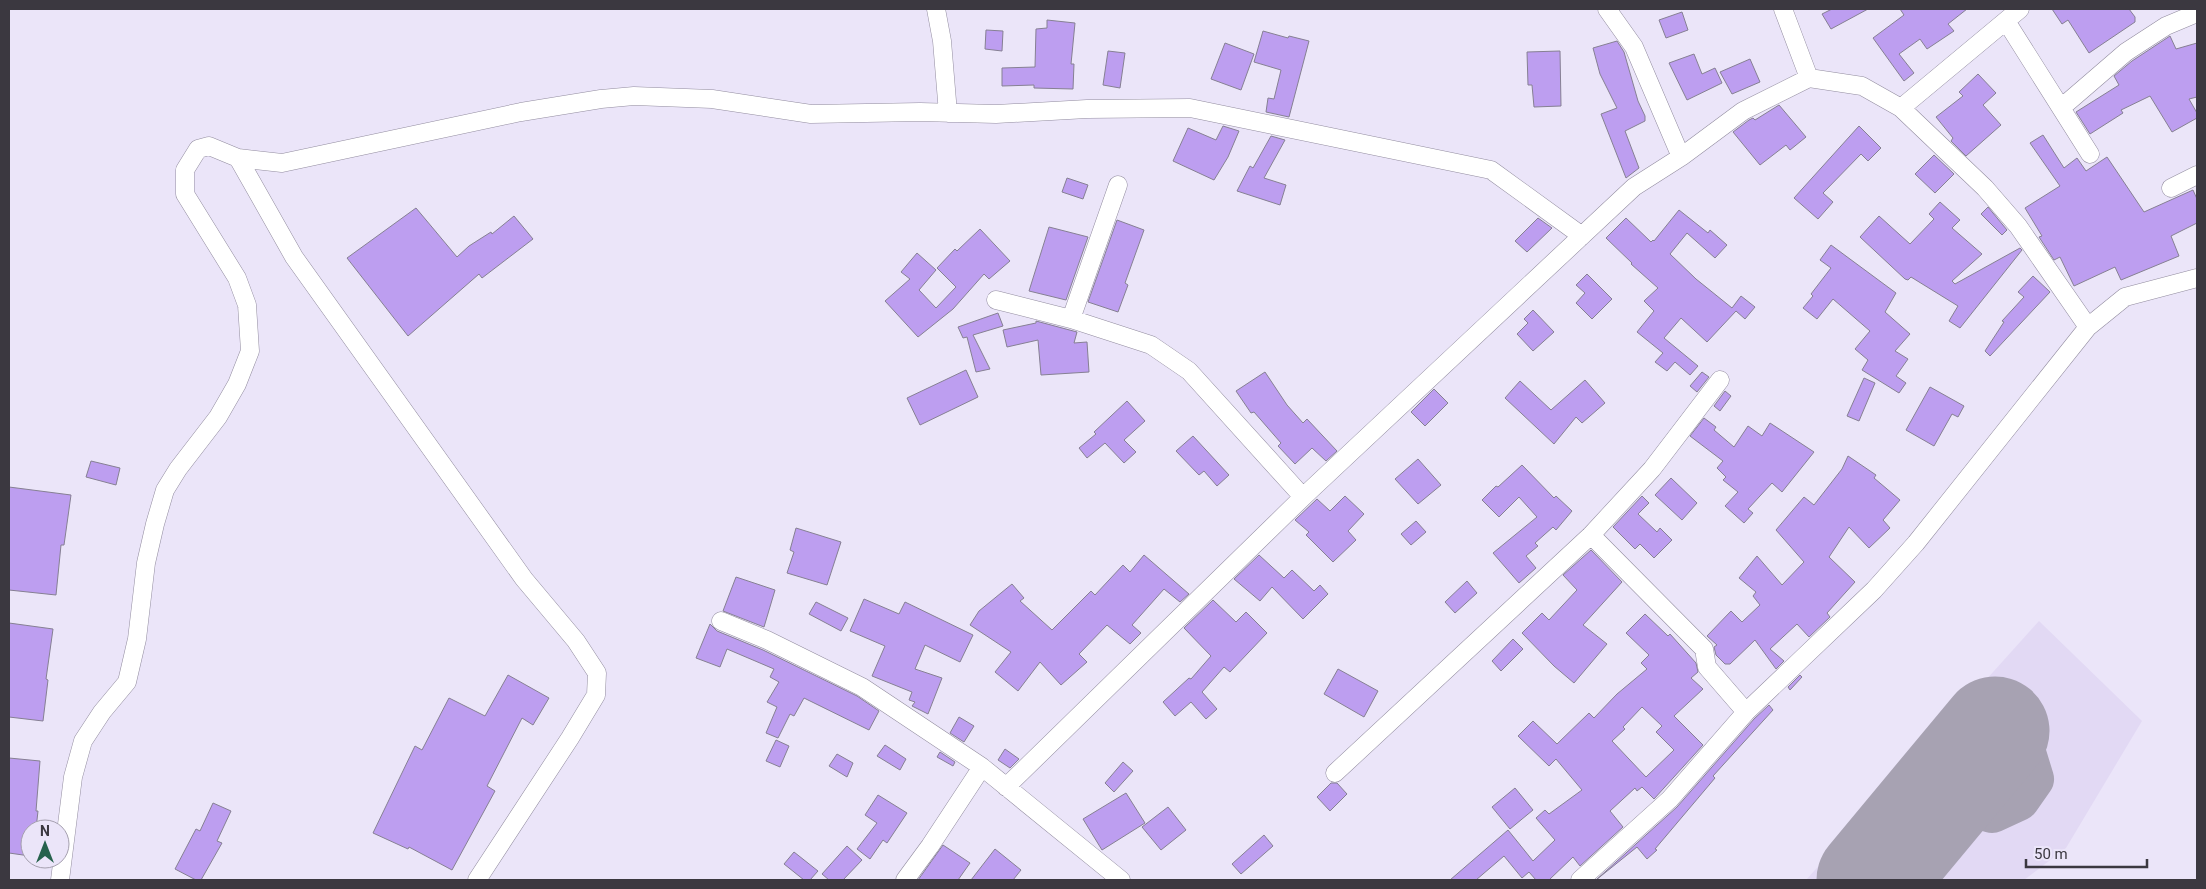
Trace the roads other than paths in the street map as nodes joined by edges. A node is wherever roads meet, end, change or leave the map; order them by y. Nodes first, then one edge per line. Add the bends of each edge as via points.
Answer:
1 (936, 9) edge
2 (1607, 9) edge
3 (1783, 9) edge
4 (2020, 9) edge
5 (2197, 13) edge
6 (2006, 21) junction
7 (1809, 78) junction
8 (1901, 108) junction
9 (2061, 108) junction
10 (948, 113) junction
11 (2090, 154) dead end
12 (1681, 157) junction
13 (238, 158) junction
14 (2197, 175) edge
15 (1118, 185) dead end
16 (2171, 188) dead end
17 (1582, 236) junction
18 (2197, 278) edge
19 (996, 300) dead end
20 (1071, 319) junction
21 (2088, 326) junction
22 (1720, 380) dead end
23 (1303, 498) junction
24 (1591, 535) junction
25 (721, 621) dead end
26 (1746, 712) junction
27 (982, 767) junction
28 (1335, 773) dead end
29 (1006, 787) junction
30 (60, 880) edge
31 (477, 880) edge
32 (905, 880) edge
33 (1121, 880) edge
34 (1580, 880) edge

1 - 10 street
2 - 12 street via 1634,46
3 - 7 street
4 - 6 street
5 - 9 street via 2166,26 2126,52
6 - 8 street
6 - 9 street
7 - 8 street via 1862,86
7 - 12 street via 1744,111
8 - 21 street via 1991,194 2018,226
9 - 11 street
10 - 13 street via 811,114 712,99 626,97 521,112 282,162
10 - 17 street via 1190,108 1263,122 1491,170
12 - 17 street via 1634,187
13 - 30 street via 209,146 198,148 185,170 185,194 237,278 247,305 250,351 237,384 218,417 165,490 146,563 137,639 127,682 83,741 73,777
13 - 31 street via 294,257 524,579 576,641 597,673 596,695
14 - 16 street
15 - 20 street
17 - 23 street
18 - 21 street via 2125,297
19 - 20 street
20 - 23 street via 1151,345 1189,371
21 - 26 street via 1916,543 1874,590
22 - 24 street via 1652,469
23 - 29 street
24 - 26 street via 1704,648 1707,667
24 - 28 street
25 - 27 street via 862,686
26 - 34 street via 1670,799
27 - 29 street
27 - 32 street
29 - 33 street

